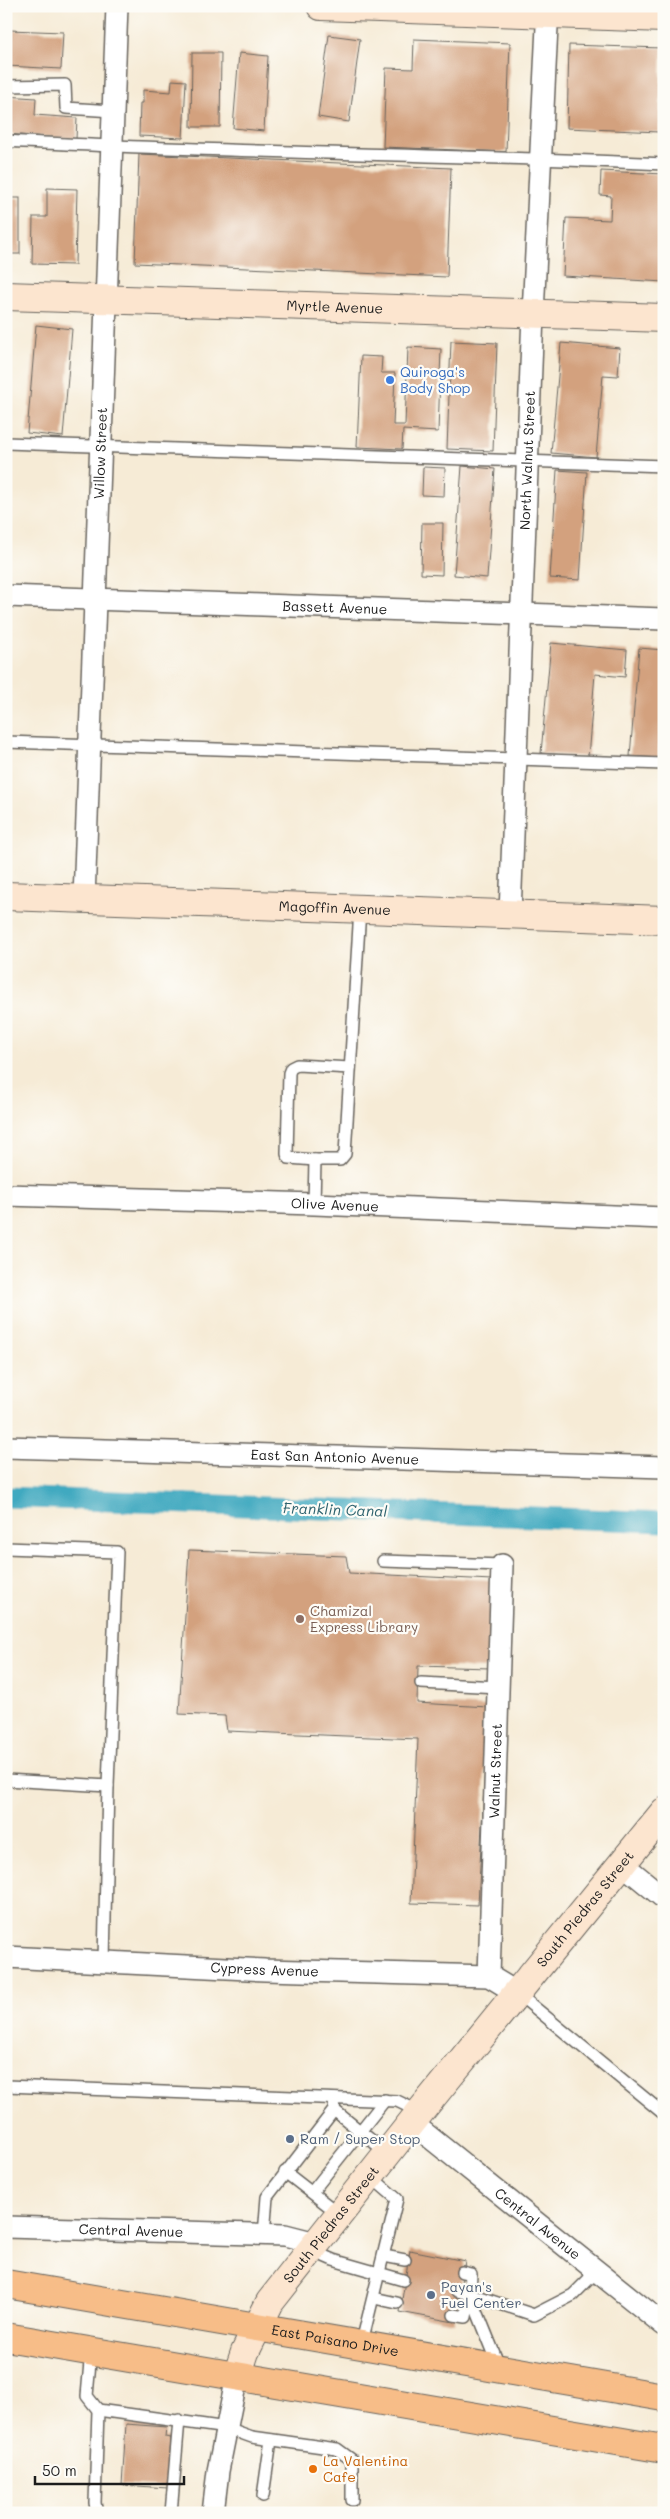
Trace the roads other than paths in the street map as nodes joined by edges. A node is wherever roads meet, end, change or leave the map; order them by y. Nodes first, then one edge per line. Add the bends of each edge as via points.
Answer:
1 (117, 6) edge
2 (321, 6) edge
3 (548, 10) edge
4 (664, 18) edge
5 (6, 86) edge
6 (112, 111) junction
7 (6, 141) edge
8 (111, 147) junction
9 (540, 158) junction
10 (664, 164) edge
11 (6, 296) edge
12 (106, 299) junction
13 (533, 314) junction
14 (664, 318) edge
15 (6, 444) edge
16 (100, 446) junction
17 (528, 461) junction
18 (664, 466) edge
19 (6, 596) edge
20 (95, 599) junction
21 (523, 614) junction
22 (664, 619) edge
23 (6, 742) edge
24 (90, 746) junction
25 (518, 758) junction
26 (664, 764) edge
27 (6, 896) edge
28 (84, 899) junction
29 (360, 909) junction
30 (510, 914) junction
31 (664, 920) edge
32 (350, 1068) junction
33 (315, 1160) junction
34 (6, 1195) edge
35 (314, 1204) junction
36 (664, 1218) edge
37 (6, 1446) edge
38 (664, 1467) edge
39 (6, 1548) edge
40 (383, 1561) dead end
41 (502, 1565) joint
42 (422, 1683) dead end
43 (498, 1687) junction
44 (6, 1780) edge
45 (108, 1786) junction
46 (664, 1812) edge
47 (621, 1863) junction
48 (664, 1898) edge
49 (6, 1957) edge
50 (104, 1962) junction
51 (489, 1976) junction
52 (517, 1993) junction
53 (6, 2086) edge
54 (385, 2100) junction
55 (334, 2104) junction
56 (664, 2114) edge
57 (416, 2117) junction
58 (360, 2131) junction
59 (387, 2153) junction
60 (285, 2172) junction
61 (370, 2175) junction
62 (312, 2192) junction
63 (339, 2214) junction
64 (6, 2227) edge
65 (264, 2235) junction
66 (313, 2246) junction
67 (384, 2256) junction
68 (405, 2260) dead end
69 (597, 2271) junction
70 (462, 2272) dead end
71 (379, 2275) junction
72 (402, 2280) dead end
73 (6, 2284) edge
74 (458, 2291) dead end
75 (470, 2294) junction
76 (374, 2298) junction
77 (397, 2303) dead end
78 (454, 2314) dead end
79 (664, 2325) edge
80 (256, 2327) junction
81 (6, 2337) edge
82 (362, 2346) junction
83 (91, 2351) junction
84 (501, 2370) junction
85 (237, 2376) junction
86 (664, 2397) edge
87 (98, 2410) junction
88 (179, 2420) junction
89 (227, 2428) junction
90 (271, 2440) junction
91 (664, 2449) edge
92 (263, 2496) dead end
93 (352, 2500) dead end
94 (98, 2513) edge
95 (171, 2513) edge
96 (213, 2513) edge

1 - 6 street, Willow Street
2 - 3 street
3 - 4 street
3 - 9 street, North Walnut Street
5 - 6 lane via 65,85 66,108
6 - 8 street, Willow Street
7 - 8 lane
8 - 9 lane
8 - 12 street, Willow Street
9 - 10 lane
9 - 13 street, North Walnut Street
11 - 12 street, Myrtle Avenue
12 - 13 street, Myrtle Avenue
12 - 16 street, Willow Street
13 - 14 street, Myrtle Avenue
13 - 17 street, North Walnut Street
15 - 16 lane
16 - 17 lane
16 - 20 street, Willow Street
17 - 18 lane
17 - 21 street, North Walnut Street
19 - 20 street, Bassett Avenue
20 - 21 street, Bassett Avenue
20 - 24 street, Willow Street
21 - 22 street, Bassett Avenue
21 - 25 street, North Walnut Street
23 - 24 lane
24 - 25 lane
24 - 28 street, Willow Street
25 - 26 lane
25 - 30 street, North Walnut Street
27 - 28 street, Magoffin Avenue
28 - 29 street, Magoffin Avenue
29 - 30 street, Magoffin Avenue
29 - 32 lane
30 - 31 street, Magoffin Avenue
32 - 33 lane via 345,1154 340,1160
32 - 33 lane via 297,1065 291,1068 287,1154 289,1158 298,1160
33 - 35 lane
34 - 35 street, Olive Avenue
35 - 36 street, Olive Avenue
37 - 38 street, East San Antonio Avenue
39 - 45 lane via 117,1552
40 - 41 lane
41 - 43 street, Walnut Street
42 - 43 lane
43 - 51 street, Walnut Street
44 - 45 lane
45 - 50 lane
46 - 47 street, South Piedras Street
47 - 48 street
47 - 52 street, South Piedras Street
49 - 50 street, Cypress Avenue
50 - 51 street, Cypress Avenue
51 - 52 street, Cypress Avenue
52 - 56 lane
52 - 57 street, South Piedras Street
53 - 55 lane
54 - 55 lane
54 - 57 lane via 397,2101
54 - 58 lane
55 - 58 lane
55 - 60 lane via 319,2133
57 - 59 street, South Piedras Street
57 - 69 street, Central Avenue
58 - 59 lane
58 - 62 lane via 324,2169
59 - 61 street, South Piedras Street
60 - 62 lane
60 - 65 lane via 268,2198
61 - 63 street, South Piedras Street
61 - 67 lane via 397,2200
62 - 63 lane
63 - 66 street, South Piedras Street
64 - 65 street, Central Avenue
65 - 66 street, Central Avenue via 286,2236
66 - 71 lane via 333,2260
66 - 80 street, South Piedras Street via 270,2302
67 - 68 lane
67 - 71 lane
69 - 75 lane via 573,2295 534,2316
69 - 79 street, Central Avenue
70 - 75 lane via 471,2274
71 - 72 lane
71 - 76 lane
73 - 80 main road, East Paisano Drive
74 - 75 lane
75 - 78 lane via 466,2317
75 - 84 lane
76 - 77 lane
76 - 82 lane
80 - 82 main road, East Paisano Drive
80 - 85 street, South Piedras Street
81 - 83 main road
82 - 84 main road, East Paisano Drive
83 - 85 main road
83 - 87 lane via 87,2396
84 - 86 main road, East Paisano Drive
85 - 89 street, South Piedras Street
85 - 91 main road
87 - 88 lane
87 - 94 lane via 95,2503
88 - 89 lane
88 - 95 lane
89 - 90 lane
89 - 96 street, South Piedras Street
90 - 92 lane
90 - 93 lane via 337,2449 352,2460

